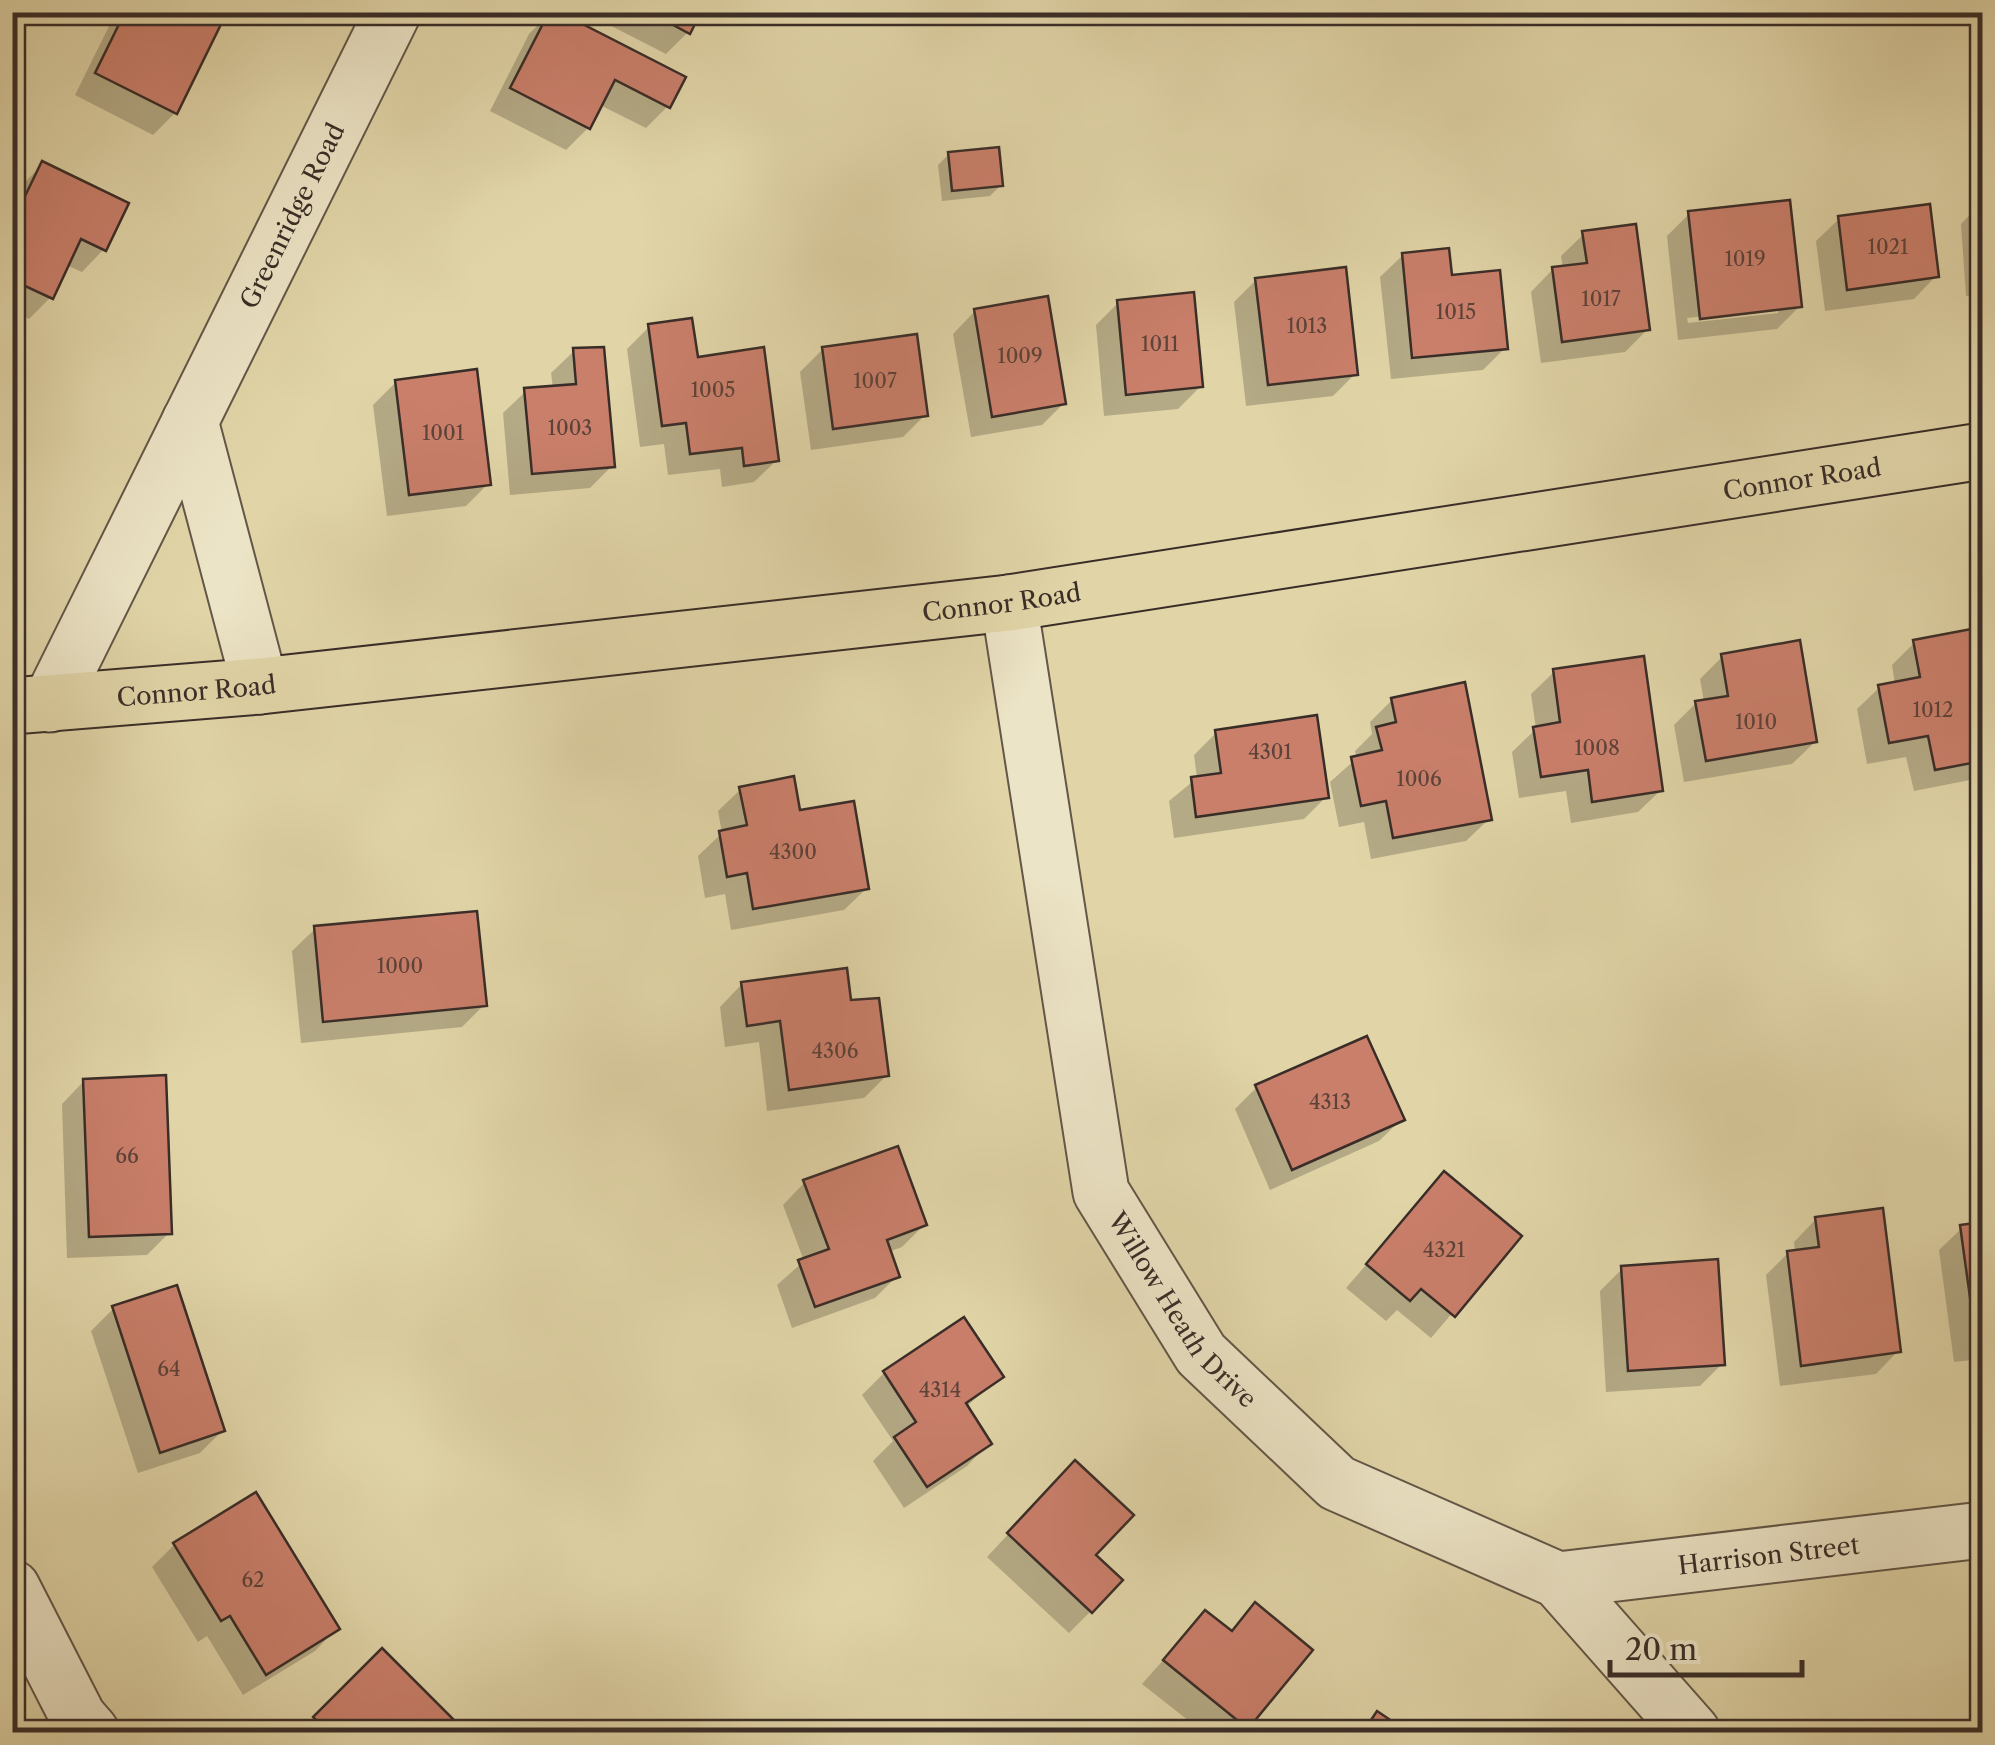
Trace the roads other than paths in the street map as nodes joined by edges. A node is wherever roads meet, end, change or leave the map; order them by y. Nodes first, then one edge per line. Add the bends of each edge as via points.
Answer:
1 (393, 12) edge
2 (190, 421) junction
3 (1982, 451) edge
4 (1009, 603) junction
5 (260, 686) junction
6 (31, 705) edge
7 (1982, 1530) edge
8 (1558, 1580) junction
9 (12, 1588) edge
10 (91, 1732) edge
11 (1692, 1732) edge

1 - 2 street, Greenridge Road
2 - 5 street
2 - 6 street, Greenridge Road
3 - 4 main road, Connor Road
4 - 5 main road, Connor Road
4 - 8 street, Willow Heath Drive via 1102,1192 1200,1354 1338,1484
5 - 6 main road, Connor Road
7 - 8 street, Harrison Street
8 - 11 street, Willow Heath Drive
9 - 10 street

